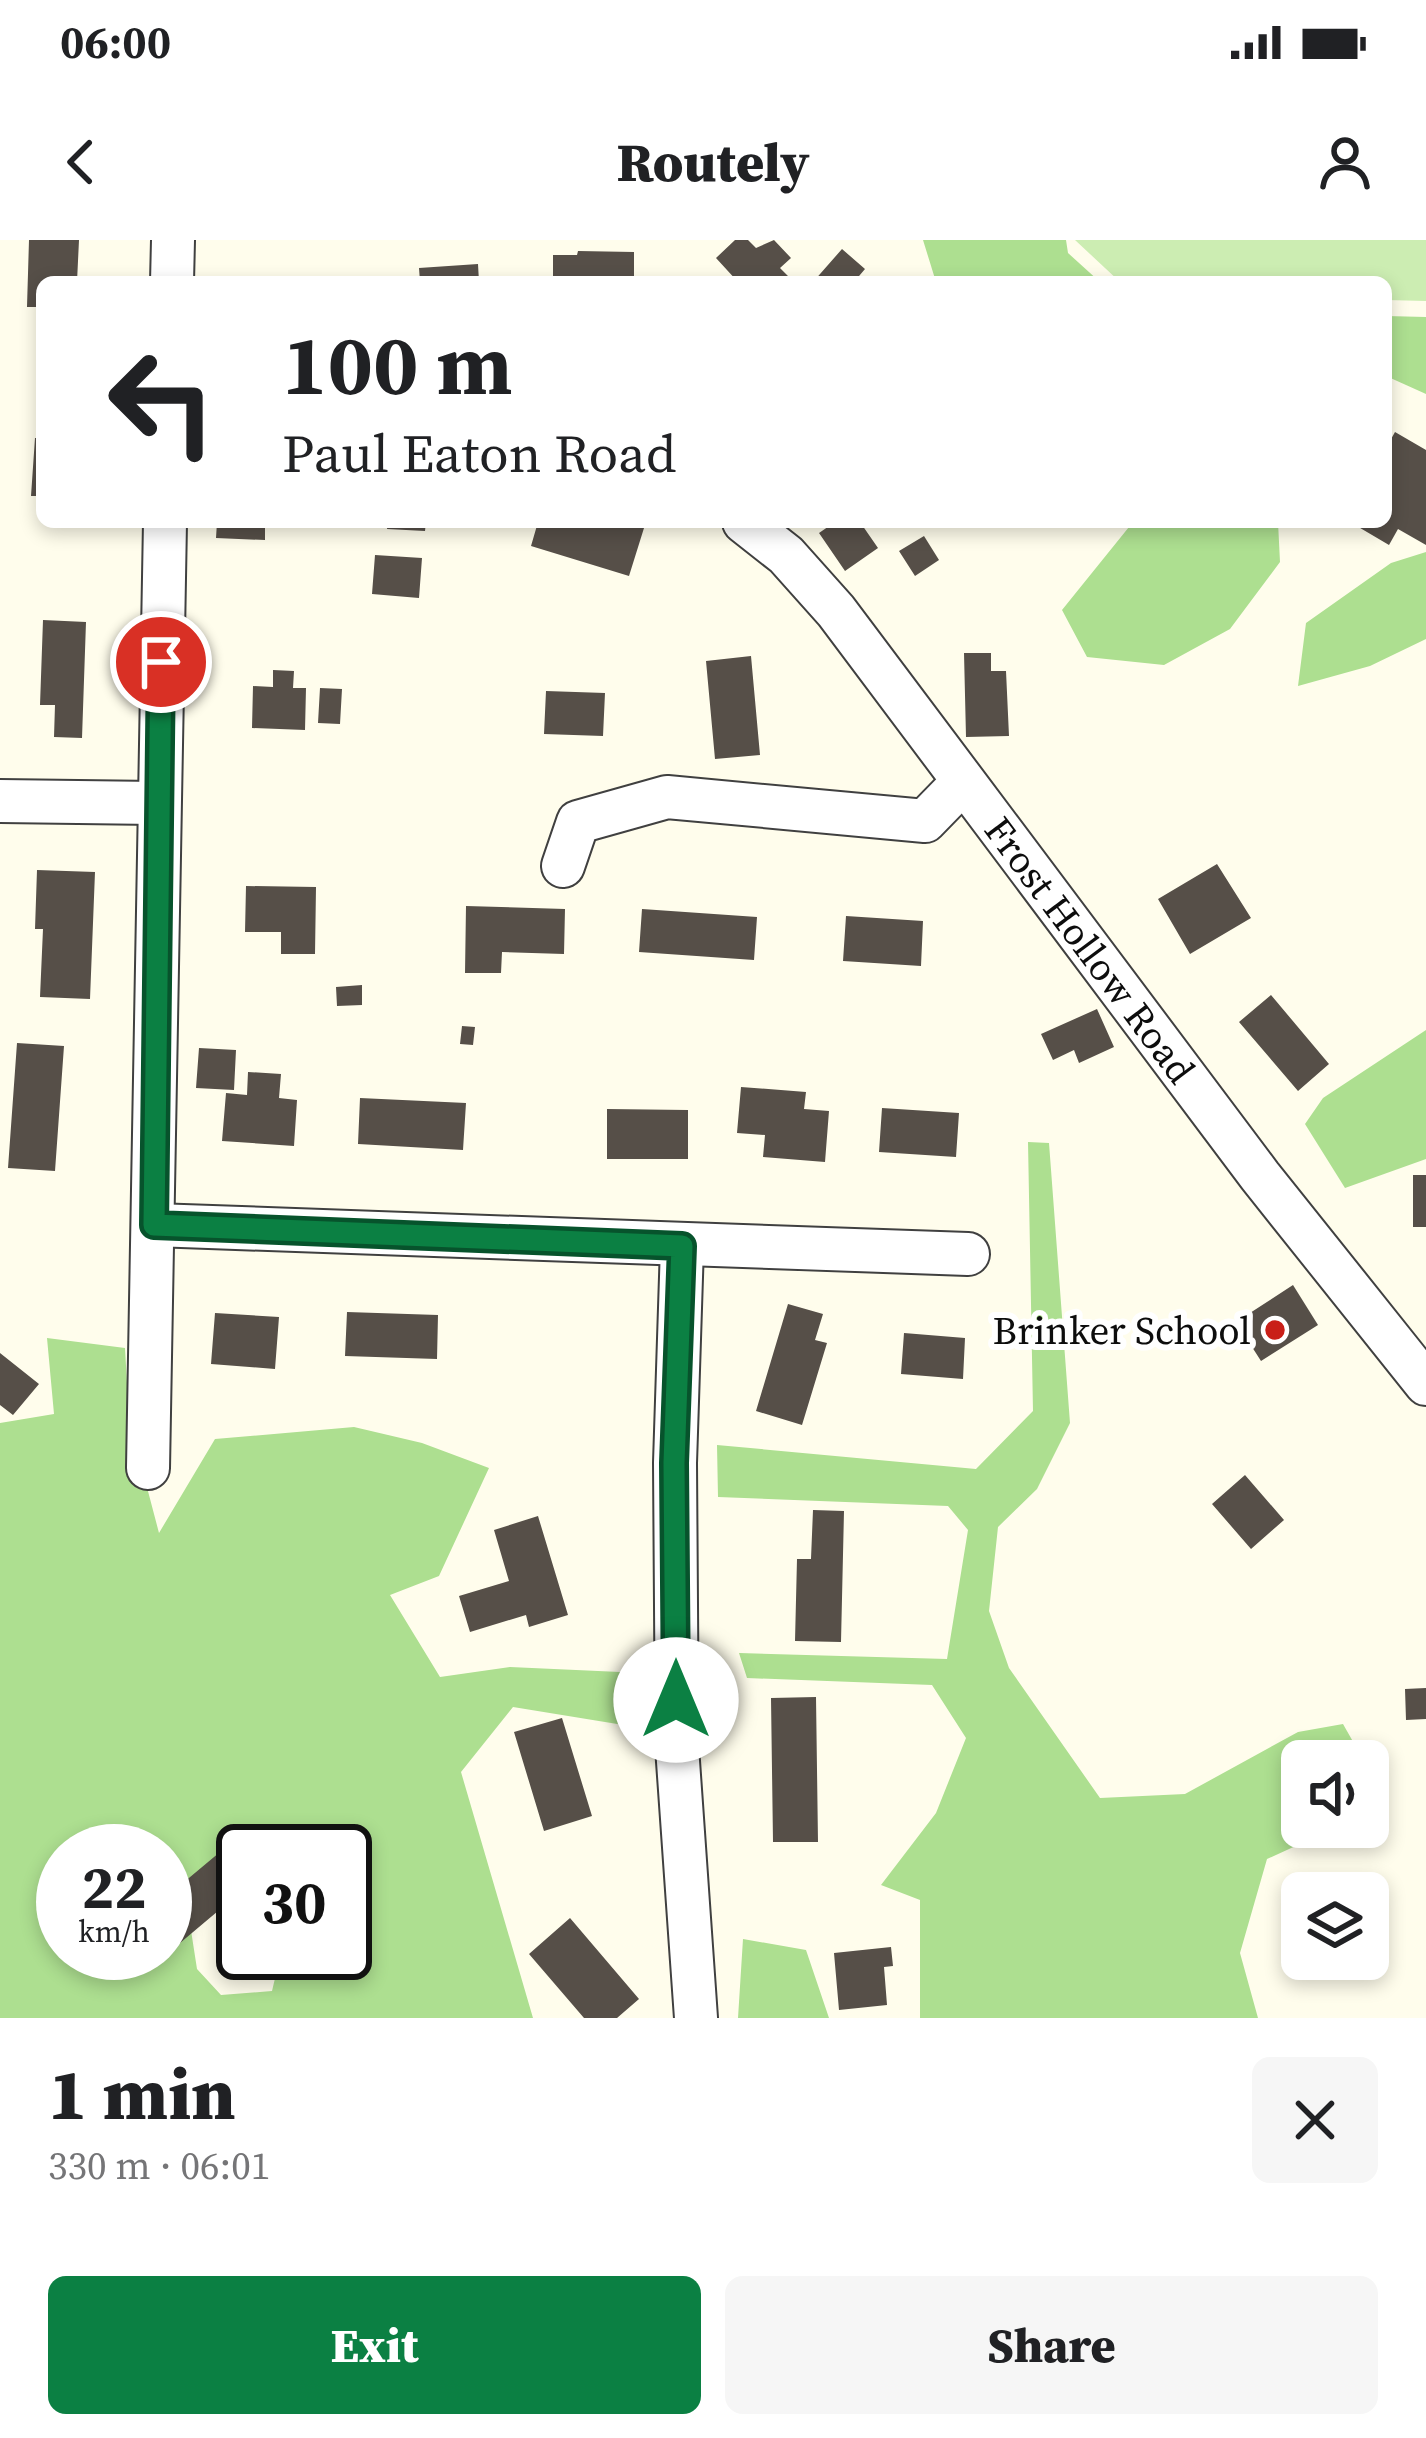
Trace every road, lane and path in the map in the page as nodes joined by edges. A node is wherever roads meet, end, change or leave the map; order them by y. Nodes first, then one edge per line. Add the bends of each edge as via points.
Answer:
1 (173, 240) edge
2 (172, 276) edge
3 (165, 528) edge
4 (752, 528) edge
5 (963, 782) junction
6 (0, 801) edge
7 (156, 802) junction
8 (563, 866) dead end
9 (154, 1225) junction
10 (682, 1246) junction
11 (968, 1254) dead end
12 (1421, 1373) edge
13 (148, 1468) dead end
14 (696, 2018) edge

1 - 2 street
3 - 7 street
4 - 5 street, Frost Hollow Road via 836,610
5 - 8 street via 926,821 667,796 636,802 578,822
5 - 12 street, Frost Hollow Road
6 - 7 street
7 - 9 street
9 - 10 street
9 - 13 street
10 - 11 street
10 - 14 street via 677,1747

